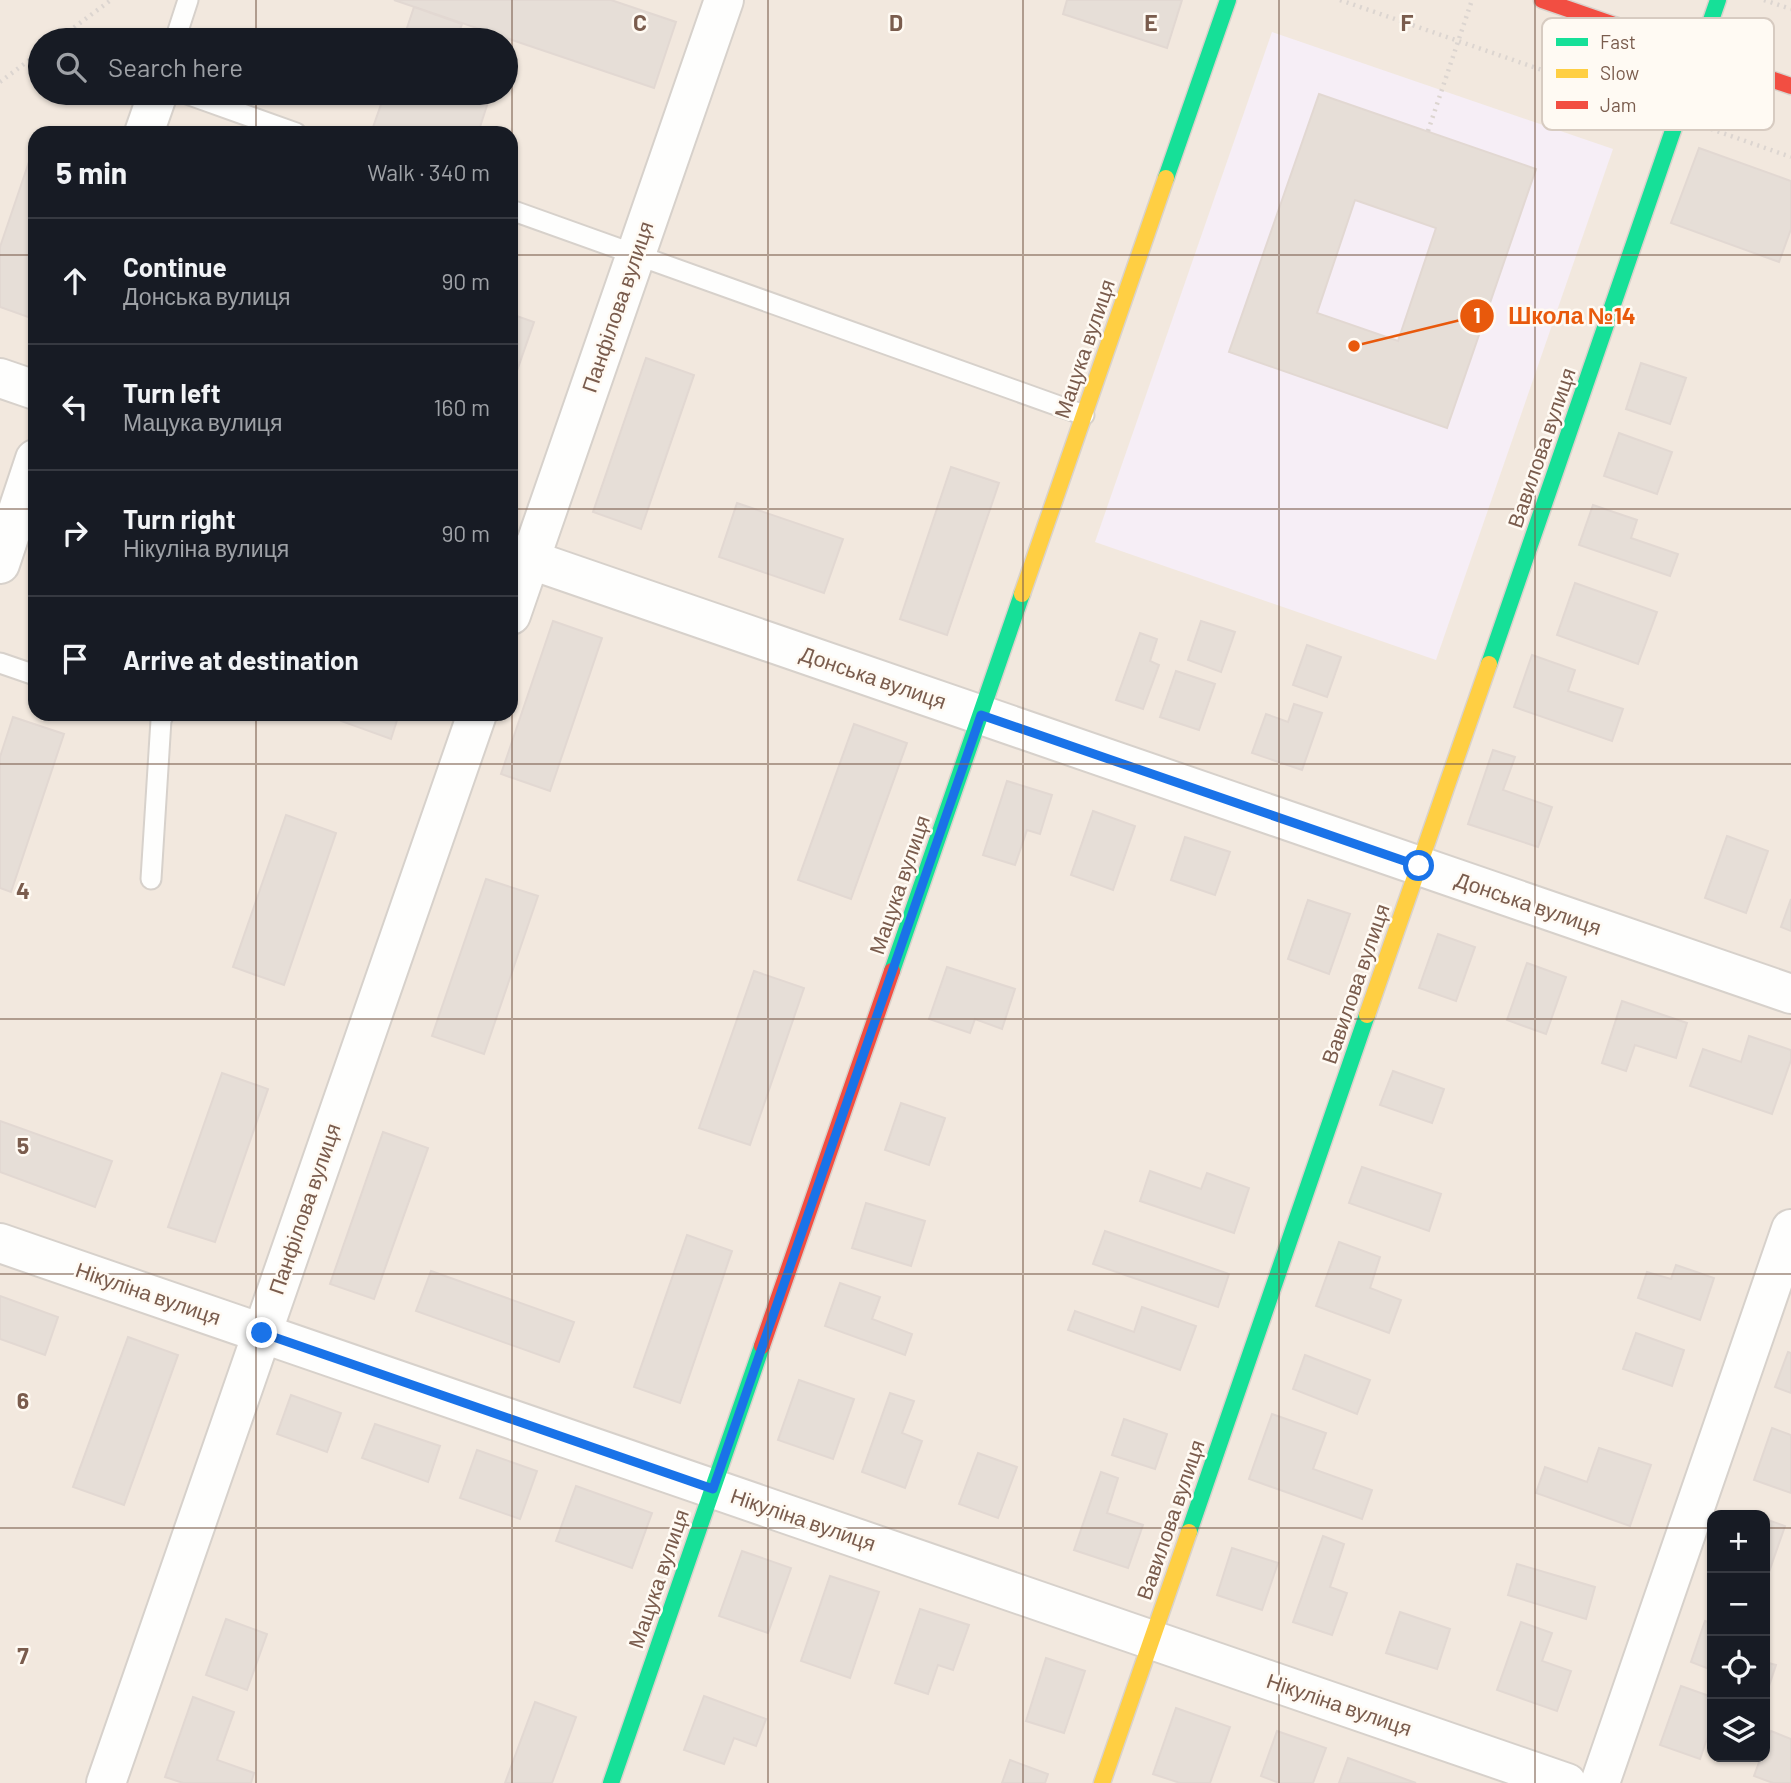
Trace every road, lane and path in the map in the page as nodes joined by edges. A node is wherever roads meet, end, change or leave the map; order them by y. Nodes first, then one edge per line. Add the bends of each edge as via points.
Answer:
1 (111, 0) edge
2 (188, 0) edge
3 (724, 0) edge
4 (1228, 0) edge
5 (1340, 0) edge
6 (1472, 0) edge
7 (1542, 0) edge
8 (1718, 0) edge
9 (1764, 0) edge
10 (1791, 9) edge
11 (1594, 18) edge
12 (1712, 18) edge
13 (73, 28) edge
14 (179, 28) edge
15 (1458, 41) junction
16 (28, 61) edge
17 (1542, 70) edge
18 (1774, 80) edge
19 (0, 82) edge
20 (1791, 86) edge
21 (154, 105) edge
22 (218, 105) edge
23 (146, 126) edge
24 (276, 126) edge
25 (1674, 130) edge
26 (1713, 130) edge
27 (1427, 131) dead end
28 (1791, 157) edge
29 (518, 213) edge
30 (636, 255) junction
31 (0, 378) edge
32 (28, 388) edge
33 (1084, 415) junction
34 (28, 480) edge
35 (520, 557) edge
36 (0, 565) edge
37 (0, 663) edge
38 (28, 673) edge
39 (981, 715) junction
40 (156, 721) edge
41 (475, 721) edge
42 (1419, 866) junction
43 (151, 879) dead end
44 (1791, 994) edge
45 (1791, 1228) edge
46 (0, 1242) edge
47 (262, 1333) junction
48 (713, 1489) junction
49 (1152, 1640) junction
50 (106, 1783) edge
51 (611, 1783) edge
52 (1102, 1783) edge
53 (1567, 1783) edge
54 (1601, 1783) edge

1 - 13 path
2 - 14 lane
3 - 30 street, Панфілова вулиця
4 - 33 street, Мацука вулиця
5 - 15 path
6 - 15 path
7 - 11 street
8 - 12 street, Вавилова вулиця
9 - 10 path
15 - 17 path
15 - 27 path
16 - 19 path
18 - 20 street
21 - 23 street
22 - 24 lane
25 - 42 street, Вавилова вулиця
26 - 28 path
29 - 30 lane
30 - 33 lane
30 - 35 street, Панфілова вулиця
31 - 32 street
33 - 39 street, Мацука вулиця
34 - 36 street
35 - 39 street, Донська вулиця
37 - 38 lane
39 - 42 street, Донська вулиця
39 - 48 street, Мацука вулиця
40 - 43 lane
41 - 47 street, Панфілова вулиця
42 - 44 street, Донська вулиця
42 - 49 street, Вавилова вулиця
45 - 54 street
46 - 47 street, Нікуліна вулиця
47 - 48 street, Нікуліна вулиця
47 - 50 street, Панфілова вулиця
48 - 49 street, Нікуліна вулиця
48 - 51 street, Мацука вулиця
49 - 52 street, Вавилова вулиця
49 - 53 street, Нікуліна вулиця

